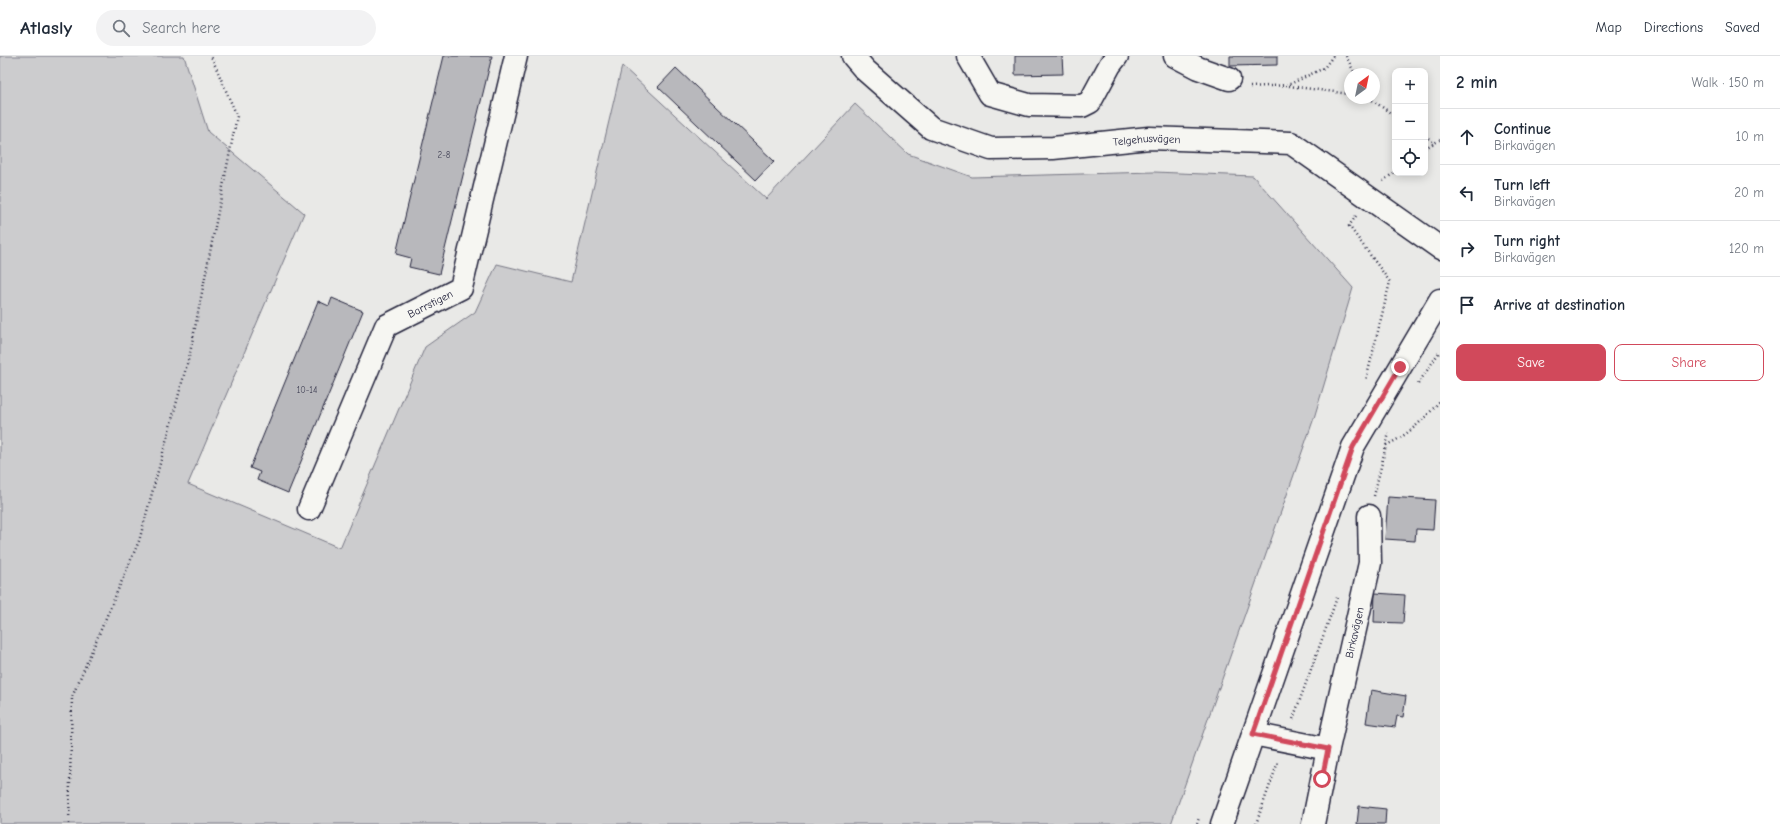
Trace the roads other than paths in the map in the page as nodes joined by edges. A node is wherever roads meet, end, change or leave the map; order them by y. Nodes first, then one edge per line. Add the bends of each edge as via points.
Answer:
1 (516, 56) edge
2 (853, 56) edge
3 (968, 56) edge
4 (1116, 56) edge
5 (1175, 56) edge
6 (1229, 80) road end
7 (1440, 248) edge
8 (1440, 300) edge
9 (309, 509) dead end
10 (1369, 516) dead end
11 (1253, 734) junction
12 (1328, 749) junction
13 (1222, 824) edge
14 (1313, 824) edge

1 - 9 street, Barrstigen via 461,288 386,326
2 - 7 street, Telgehusvägen via 865,70 931,128 991,149 1053,148 1149,138 1291,143
3 - 4 street via 990,94 1029,105 1082,106 1090,102
5 - 6 street
8 - 11 street via 1353,447
10 - 12 street, Birkavägen via 1370,564
11 - 12 street
11 - 13 street
12 - 14 street, Birkavägen

